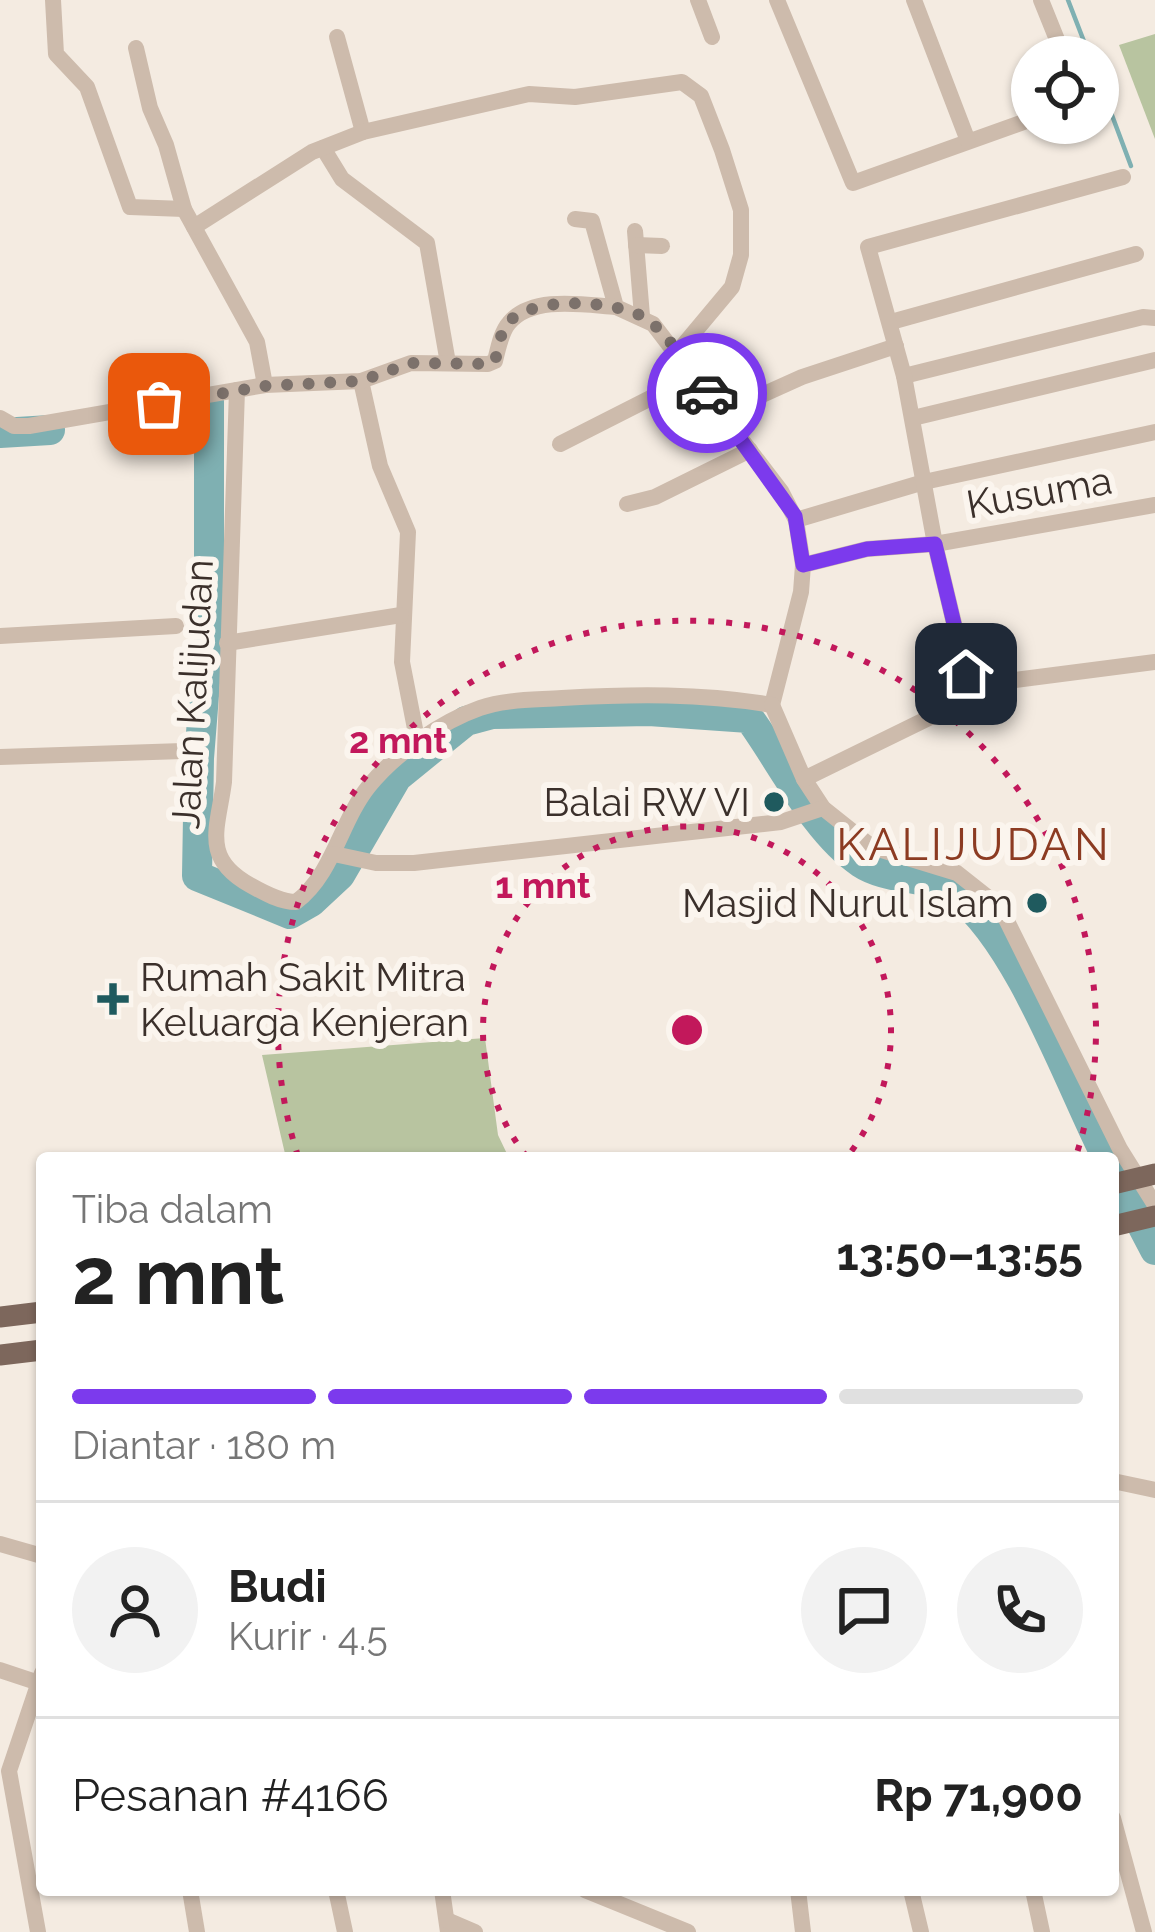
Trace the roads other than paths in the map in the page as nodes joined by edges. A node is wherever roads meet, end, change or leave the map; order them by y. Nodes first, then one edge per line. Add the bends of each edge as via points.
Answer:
1 (52, 0) edge
2 (698, 0) edge
3 (777, 0) edge
4 (914, 0) edge
5 (1041, 0) edge
6 (1056, 36) edge
7 (337, 37) dead end
8 (712, 37) dead end
9 (136, 49) dead end
10 (1011, 126) edge
11 (363, 132) junction
12 (968, 141) junction
13 (323, 148) junction
14 (1123, 177) dead end
15 (184, 209) junction
16 (575, 219) dead end
17 (194, 227) junction
18 (662, 246) dead end
19 (1136, 254) dead end
20 (616, 307) junction
21 (642, 316) junction
22 (1155, 318) edge
23 (891, 322) junction
24 (896, 346) junction
25 (676, 354) junction
26 (1155, 360) edge
27 (448, 364) junction
28 (694, 376) junction
29 (904, 376) junction
30 (361, 381) junction
31 (265, 386) junction
32 (237, 390) junction
33 (722, 413) junction
34 (0, 418) edge
35 (913, 418) junction
36 (1155, 432) edge
37 (560, 444) dead end
38 (750, 450) junction
39 (924, 482) junction
40 (627, 504) dead end
41 (1155, 505) edge
42 (796, 520) junction
43 (935, 544) junction
44 (803, 565) junction
45 (401, 615) junction
46 (176, 626) dead end
47 (0, 636) edge
48 (226, 643) junction
49 (1155, 662) edge
50 (969, 686) junction
51 (772, 705) junction
52 (418, 744) junction
53 (183, 751) dead end
54 (0, 757) edge
55 (804, 778) junction
56 (814, 812) junction
57 (342, 856) junction
58 (1118, 1152) edge
59 (1132, 1180) edge
60 (1153, 1213) edge
61 (1119, 1224) edge
62 (36, 1313) edge
63 (0, 1317) edge
64 (36, 1351) edge
65 (0, 1355) edge
66 (1119, 1482) edge
67 (1155, 1490) edge
68 (0, 1544) edge
69 (36, 1554) edge
70 (0, 1670) edge
71 (36, 1679) edge
72 (36, 1694) edge
73 (1119, 1840) edge
74 (191, 1896) edge
75 (337, 1896) edge
76 (443, 1896) edge
77 (599, 1896) edge
78 (799, 1896) edge
79 (912, 1896) edge
80 (1034, 1896) edge
81 (447, 1926) edge
82 (38, 1932) edge
83 (197, 1932) edge
84 (344, 1932) edge
85 (475, 1932) edge
86 (688, 1932) edge
87 (803, 1932) edge
88 (921, 1932) edge
89 (1042, 1932) edge
90 (1144, 1932) edge

1 - 15 street via 56,54 87,87 130,208
2 - 8 street
3 - 12 street via 853,182
4 - 12 street
5 - 6 street
7 - 11 street
9 - 15 street
10 - 12 street
11 - 13 street
11 - 25 street via 529,94 693,87 741,210 741,255 733,287
13 - 17 street
13 - 27 street via 342,179 428,243
14 - 23 street via 872,244 867,251
15 - 17 street
16 - 20 street via 592,221
17 - 31 street via 257,342
18 - 21 street via 635,238
19 - 23 street
20 - 21 street
20 - 27 street via 533,309 506,325 492,363
21 - 25 street
22 - 29 street
23 - 24 street
24 - 29 street
24 - 33 street
25 - 28 street
26 - 35 street
27 - 30 street via 411,363
28 - 33 street
28 - 37 street
29 - 35 street
30 - 31 street
30 - 45 street via 380,466 408,532
31 - 32 street
32 - 34 street via 29,426
32 - 48 street, Jalan Kalijudan
33 - 38 street
35 - 39 street
36 - 39 street
38 - 40 street
38 - 42 street
39 - 42 street
39 - 43 street
41 - 43 street, Kusuma
42 - 44 street
43 - 44 street, Kusuma
43 - 50 street
44 - 51 street
45 - 48 street
45 - 52 street
46 - 47 street
48 - 57 street, Jalan Kalijudan via 219,856 230,874 289,903
49 - 50 street
50 - 55 street via 945,710
51 - 52 street, Jalan Kalijudan via 701,695 506,702 460,717
51 - 55 street
52 - 57 street, Jalan Kalijudan via 368,788
53 - 54 street
55 - 56 street
56 - 57 street via 713,832 453,860 394,864
56 - 58 street via 872,848 957,873 1000,907
59 - 60 street
60 - 61 main road
62 - 63 main road
64 - 65 main road
66 - 67 street
68 - 69 street
70 - 71 street
72 - 82 street via 9,1771
73 - 90 street
74 - 83 street
75 - 84 street
76 - 81 street
77 - 86 street
78 - 87 street
79 - 88 street
80 - 89 street
81 - 85 street

